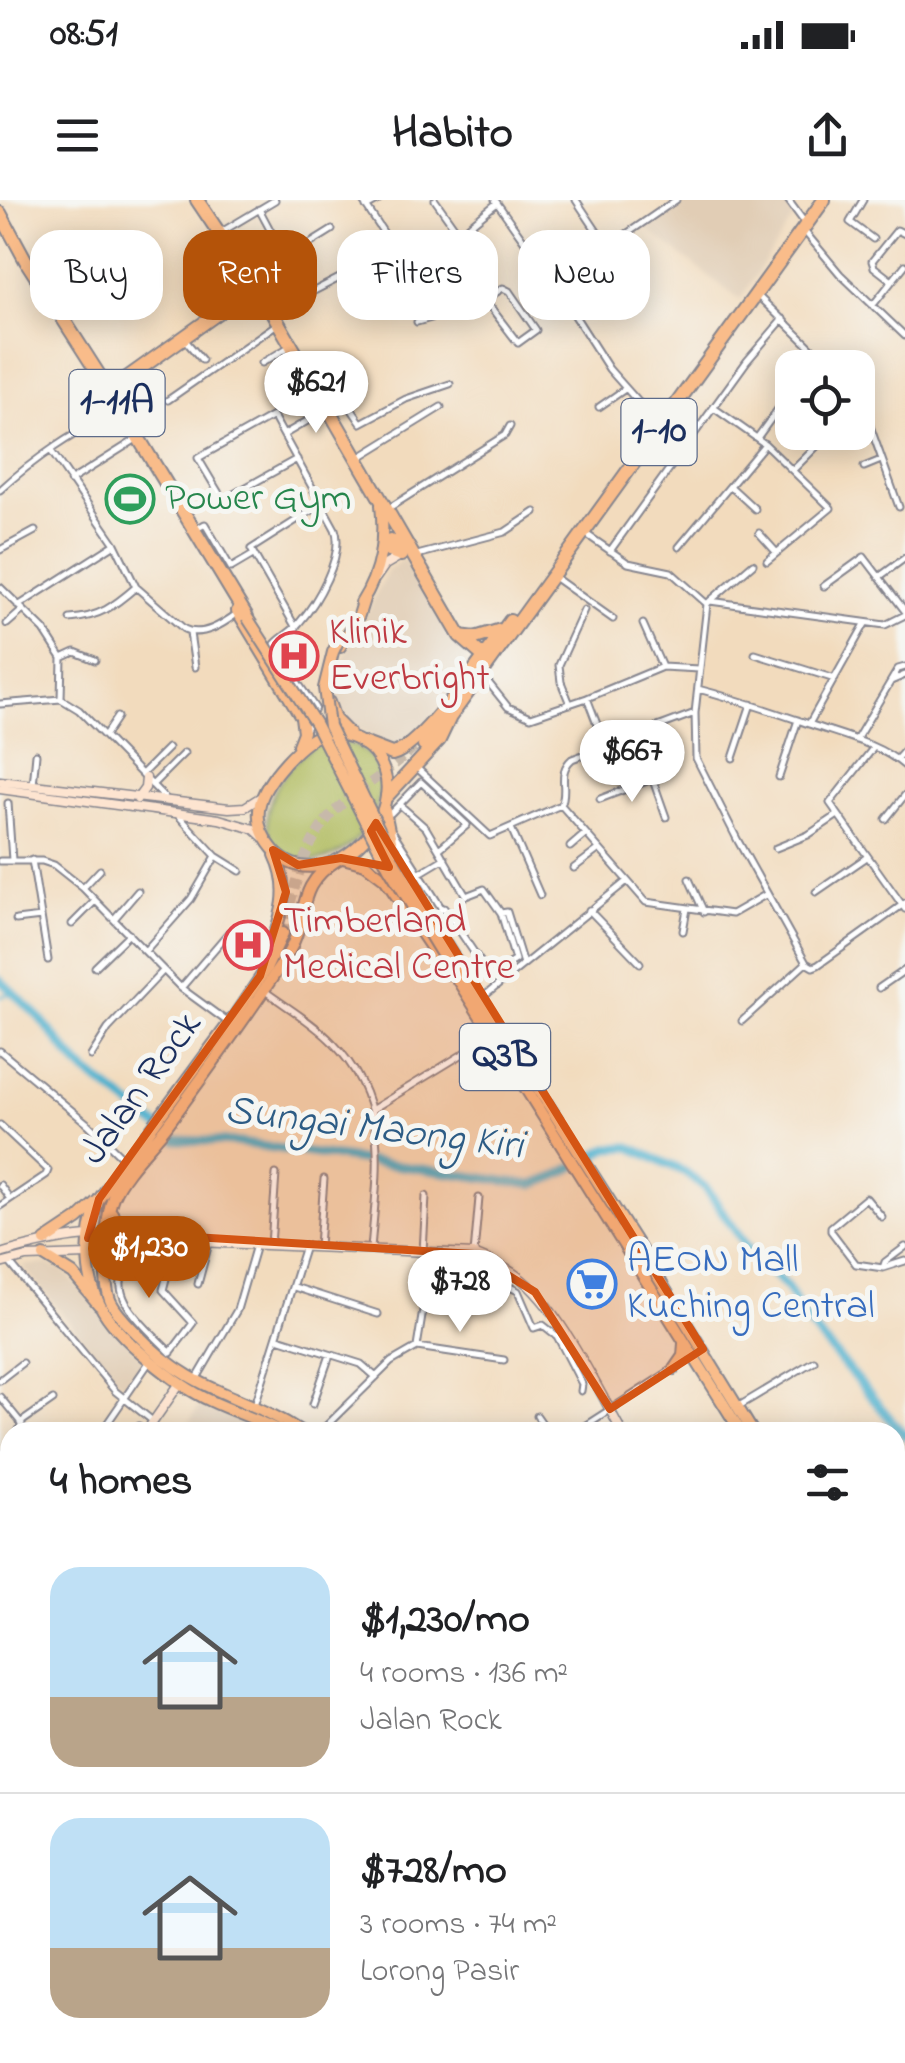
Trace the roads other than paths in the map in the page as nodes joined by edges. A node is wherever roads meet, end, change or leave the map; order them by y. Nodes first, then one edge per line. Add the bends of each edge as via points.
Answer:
1 (197, 200) edge
2 (275, 200) edge
3 (362, 200) edge
4 (380, 200) edge
5 (434, 200) edge
6 (576, 200) edge
7 (676, 200) edge
8 (788, 200) edge
9 (816, 200) edge
10 (824, 200) edge
11 (862, 200) edge
12 (496, 202) edge
13 (366, 208) junction
14 (259, 209) junction
15 (0, 213) edge
16 (802, 224) junction
17 (218, 230) edge
18 (225, 230) edge
19 (332, 230) dead end
20 (381, 230) edge
21 (456, 230) edge
22 (464, 230) edge
23 (596, 230) edge
24 (634, 230) edge
25 (518, 233) edge
26 (905, 234) edge
27 (872, 239) dead end
28 (905, 266) edge
29 (892, 281) junction
30 (757, 295) junction
31 (485, 300) joint
32 (872, 305) junction
33 (783, 319) junction
34 (203, 320) edge
35 (206, 320) edge
36 (271, 320) edge
37 (277, 320) edge
38 (424, 320) edge
39 (577, 320) edge
40 (418, 322) dead end
41 (182, 336) junction
42 (905, 336) edge
43 (291, 345) junction
44 (814, 350) edge
45 (202, 360) dead end
46 (262, 363) dead end
47 (98, 374) junction
48 (450, 384) dead end
49 (626, 389) junction
50 (108, 390) junction
51 (168, 400) dead end
52 (442, 407) dead end
53 (600, 408) dead end
54 (714, 408) junction
55 (330, 411) junction
56 (124, 414) junction
57 (775, 414) edge
58 (662, 421) junction
59 (98, 422) junction
60 (510, 426) dead end
61 (285, 434) junction
62 (136, 436) junction
63 (692, 436) junction
64 (758, 438) junction
65 (875, 440) edge
66 (765, 444) junction
67 (812, 450) edge
68 (51, 451) junction
69 (357, 458) junction
70 (298, 460) junction
71 (882, 460) junction
72 (864, 467) dead end
73 (794, 469) junction
74 (70, 481) junction
75 (730, 486) junction
76 (0, 490) edge
77 (322, 504) junction
78 (383, 504) junction
79 (900, 507) dead end
80 (755, 509) dead end
81 (535, 512) dead end
82 (194, 530) junction
83 (35, 531) dead end
84 (584, 532) junction
85 (759, 532) dead end
86 (115, 544) junction
87 (679, 547) dead end
88 (0, 550) edge
89 (610, 551) junction
90 (408, 552) junction
91 (777, 553) junction
92 (253, 555) junction
93 (905, 558) edge
94 (767, 561) dead end
95 (753, 564) dead end
96 (552, 576) junction
97 (880, 577) junction
98 (374, 582) junction
99 (0, 586) edge
100 (824, 586) dead end
101 (136, 587) junction
102 (364, 599) junction
103 (708, 602) junction
104 (20, 608) junction
105 (584, 610) dead end
106 (905, 613) edge
107 (242, 615) junction
108 (70, 619) dead end
109 (613, 619) dead end
110 (6, 624) dead end
111 (643, 624) dead end
112 (865, 624) junction
113 (296, 628) junction
114 (504, 629) junction
115 (190, 633) junction
116 (463, 642) junction
117 (755, 654) dead end
118 (62, 658) junction
119 (95, 660) dead end
120 (485, 664) junction
121 (194, 667) dead end
122 (662, 667) junction
123 (905, 667) edge
124 (699, 670) junction
125 (905, 674) edge
126 (835, 679) junction
127 (465, 681) junction
128 (892, 681) junction
129 (698, 690) junction
130 (587, 698) junction
131 (60, 699) junction
132 (0, 703) edge
133 (751, 703) junction
134 (571, 704) junction
135 (695, 713) junction
136 (117, 717) dead end
137 (450, 717) junction
138 (798, 720) junction
139 (809, 724) junction
140 (303, 732) junction
141 (636, 734) junction
142 (105, 735) junction
143 (358, 740) junction
144 (856, 740) junction
145 (606, 746) junction
146 (874, 747) junction
147 (168, 748) dead end
148 (905, 750) edge
149 (184, 753) dead end
150 (36, 754) dead end
151 (292, 754) junction
152 (733, 758) dead end
153 (897, 759) junction
154 (905, 766) edge
155 (416, 767) junction
156 (779, 777) dead end
157 (652, 778) junction
158 (147, 779) junction
159 (0, 781) edge
160 (398, 784) junction
161 (33, 788) junction
162 (0, 790) edge
163 (264, 794) junction
164 (905, 795) edge
165 (387, 798) junction
166 (136, 799) junction
167 (600, 799) dead end
168 (8, 803) junction
169 (400, 805) junction
170 (561, 805) junction
171 (172, 807) junction
172 (392, 813) junction
173 (838, 815) junction
174 (200, 816) junction
175 (666, 817) dead end
176 (886, 819) dead end
177 (469, 822) junction
178 (186, 826) junction
179 (511, 828) junction
180 (392, 830) junction
181 (585, 834) junction
182 (270, 845) junction
183 (570, 847) dead end
184 (776, 848) dead end
185 (439, 849) junction
186 (598, 850) junction
187 (395, 851) junction
188 (216, 856) junction
189 (868, 856) junction
190 (444, 858) junction
191 (339, 859) junction
192 (12, 860) junction
193 (32, 860) junction
194 (0, 861) edge
195 (574, 868) dead end
196 (100, 870) dead end
197 (240, 871) dead end
198 (415, 876) junction
199 (689, 879) dead end
200 (627, 881) junction
201 (82, 888) junction
202 (138, 891) dead end
203 (816, 892) dead end
204 (766, 894) junction
205 (540, 895) dead end
206 (96, 901) junction
207 (904, 906) edge
208 (687, 909) junction
209 (440, 910) junction
210 (589, 910) junction
211 (704, 912) junction
212 (41, 916) junction
213 (114, 919) junction
214 (16, 920) dead end
215 (72, 924) dead end
216 (683, 931) dead end
217 (229, 932) dead end
218 (129, 934) junction
219 (515, 948) junction
220 (145, 951) junction
221 (48, 960) dead end
222 (451, 961) junction
223 (640, 963) dead end
224 (806, 963) junction
225 (523, 964) junction
226 (96, 967) dead end
227 (905, 970) edge
228 (163, 971) junction
229 (266, 976) junction
230 (461, 978) junction
231 (181, 988) junction
232 (879, 988) dead end
233 (263, 989) junction
234 (481, 1000) junction
235 (482, 1020) junction
236 (742, 1020) dead end
237 (229, 1023) junction
238 (471, 1049) junction
239 (501, 1050) junction
240 (0, 1051) edge
241 (91, 1056) dead end
242 (374, 1109) junction
243 (165, 1120) junction
244 (0, 1125) edge
245 (152, 1136) junction
246 (569, 1147) junction
247 (126, 1162) junction
248 (276, 1174) dead end
249 (324, 1179) dead end
250 (589, 1180) junction
251 (0, 1186) edge
252 (426, 1196) dead end
253 (99, 1198) junction
254 (479, 1198) dead end
255 (10, 1199) junction
256 (0, 1206) edge
257 (110, 1208) junction
258 (882, 1217) dead end
259 (131, 1234) junction
260 (108, 1235) junction
261 (88, 1238) junction
262 (45, 1241) junction
263 (147, 1242) junction
264 (209, 1242) junction
265 (256, 1244) junction
266 (175, 1245) junction
267 (271, 1245) junction
268 (306, 1246) junction
269 (318, 1247) junction
270 (905, 1247) edge
271 (371, 1250) junction
272 (108, 1251) junction
273 (423, 1252) junction
274 (443, 1253) junction
275 (0, 1254) edge
276 (474, 1254) junction
277 (88, 1255) junction
278 (44, 1256) junction
279 (905, 1261) edge
280 (4, 1263) edge
281 (883, 1268) junction
282 (505, 1269) junction
283 (489, 1275) junction
284 (106, 1280) junction
285 (500, 1280) junction
286 (440, 1282) dead end
287 (198, 1284) dead end
288 (294, 1287) junction
289 (468, 1292) junction
290 (480, 1297) junction
291 (100, 1306) junction
292 (378, 1314) dead end
293 (277, 1338) junction
294 (568, 1340) junction
295 (684, 1344) junction
296 (559, 1346) junction
297 (417, 1347) junction
298 (703, 1350) junction
299 (330, 1355) junction
300 (168, 1358) junction
301 (504, 1360) dead end
302 (814, 1361) dead end
303 (150, 1362) junction
304 (696, 1362) junction
305 (22, 1363) dead end
306 (677, 1366) junction
307 (376, 1377) junction
308 (0, 1380) edge
309 (195, 1382) junction
310 (180, 1383) junction
311 (580, 1391) dead end
312 (0, 1397) edge
313 (124, 1399) junction
314 (53, 1400) dead end
315 (313, 1404) dead end
316 (739, 1406) junction
317 (254, 1408) junction
318 (610, 1410) junction
319 (537, 1416) dead end
320 (19, 1422) edge
321 (21, 1422) edge
322 (108, 1422) edge
323 (154, 1422) joint
324 (259, 1422) edge
325 (282, 1422) edge
326 (330, 1422) edge
327 (541, 1422) edge
328 (591, 1422) edge
329 (617, 1422) edge
330 (735, 1422) edge
331 (748, 1422) edge

1 - 17 highway
2 - 14 street
3 - 13 street
4 - 13 street
5 - 21 street
6 - 23 street
7 - 24 street
8 - 16 street
9 - 16 highway, 1-10
10 - 16 highway, 1-10
11 - 27 street via 850,222
12 - 22 street
12 - 25 street
13 - 20 street
14 - 18 street
14 - 19 street via 283,254
15 - 47 highway, 1-11A
16 - 30 highway, 1-10
16 - 32 street
16 - 58 highway, 1-10
26 - 29 street via 897,230 872,262
28 - 29 street
29 - 32 street
30 - 33 street
30 - 58 highway, 1-10
31 - 31 street via 518,343 536,330 506,288
32 - 42 street
33 - 44 street
33 - 54 street
34 - 41 highway
35 - 41 highway
36 - 51 street
37 - 43 highway
38 - 40 street
39 - 49 street
41 - 45 street
41 - 47 highway via 118,377
41 - 56 highway via 124,380
43 - 46 street
43 - 55 highway
47 - 50 highway, 1-11A
48 - 55 street via 361,423 348,404
49 - 53 street
49 - 58 street
50 - 56 highway, 1-11A
50 - 59 street
52 - 69 street
54 - 63 street
54 - 64 street
55 - 61 street
55 - 69 highway
56 - 62 highway, 1-11A
57 - 64 street
58 - 63 street
58 - 84 highway, 1-10
58 - 114 highway, 1-10
59 - 62 street via 118,417
59 - 68 street
60 - 78 street via 505,435
61 - 70 street
61 - 70 street via 270,416 200,456 200,466 223,500
62 - 74 street
62 - 82 highway, 1-11A
63 - 89 street
64 - 66 street
65 - 71 street
66 - 73 street
66 - 75 street
67 - 73 street
68 - 74 street
68 - 76 street
69 - 78 highway
70 - 77 street
71 - 72 street
71 - 79 street
73 - 91 street via 831,508
74 - 86 street
75 - 80 street
75 - 87 street
77 - 92 street via 254,545
77 - 113 street via 337,546 324,584
78 - 90 highway
78 - 98 main road
81 - 90 street via 516,527
82 - 92 street via 205,524 232,568
82 - 107 highway, 1-11A
83 - 88 street
84 - 89 street
84 - 96 highway, 1-10
85 - 91 street
86 - 101 street
86 - 104 street
89 - 103 street via 628,563 671,572
90 - 98 main road via 385,565
90 - 116 highway
91 - 94 street
92 - 113 street
93 - 97 street
95 - 103 street
96 - 109 street
96 - 120 highway, 1-10
97 - 100 street via 864,557
97 - 106 street
98 - 102 main road
99 - 104 street
101 - 108 street via 112,610
101 - 115 street
102 - 143 main road via 328,686 332,714
102 - 222 main road, bridge via 333,652 324,688 329,726
103 - 112 street
103 - 124 street
104 - 110 street
104 - 118 street
105 - 134 street via 559,665
106 - 112 street via 885,625
107 - 115 street
107 - 140 main road
107 - 222 main road, bridge via 316,723 390,868
111 - 122 street
112 - 126 street
113 - 140 street via 275,649 314,708
114 - 116 highway
114 - 120 highway, 1-10
115 - 121 street
116 - 120 highway
116 - 127 highway via 469,660
117 - 126 street
118 - 119 street via 75,652
118 - 131 street
120 - 127 highway, 1-10
120 - 134 street via 508,707 530,717
120 - 137 highway, 1-10
122 - 124 street
122 - 130 street
123 - 128 street
124 - 129 street
125 - 128 street
126 - 139 street
127 - 137 main road, 1-10 via 421,744
127 - 143 highway via 406,749 392,754
128 - 144 street
129 - 133 street
129 - 135 street
130 - 134 street
130 - 145 street
131 - 132 street
131 - 142 street
133 - 138 street
133 - 152 street
135 - 141 street
135 - 204 street via 698,765
136 - 142 street
137 - 155 highway
138 - 139 street
138 - 156 street
139 - 144 street
140 - 151 main road
141 - 145 street
141 - 157 street
142 - 158 street
143 - 151 main road via 316,735
143 - 165 main road via 382,766
144 - 146 street
145 - 170 street via 566,765
146 - 153 street
146 - 173 street via 831,801
147 - 158 street
148 - 153 street
149 - 158 street
150 - 161 street
151 - 163 main road
153 - 154 street
155 - 160 highway
155 - 177 street
157 - 167 street
157 - 175 street
158 - 166 main road
158 - 171 street
159 - 161 main road
160 - 165 highway
160 - 172 street
161 - 162 main road
161 - 166 main road
161 - 168 street
161 - 171 main road
162 - 168 street
163 - 171 main road via 245,807
163 - 182 main road via 259,815
164 - 176 street
165 - 187 main road
165 - 191 main road via 366,838
166 - 171 main road
168 - 192 street
169 - 172 street
169 - 177 street via 421,782
169 - 185 street
170 - 179 street
170 - 181 street
171 - 174 main road
171 - 178 street
172 - 180 street
173 - 184 street
173 - 189 street
174 - 178 street
174 - 182 main road via 254,829
177 - 179 street via 490,836
177 - 185 street
178 - 188 street
179 - 205 street
180 - 187 street
180 - 198 street
181 - 183 street
181 - 186 street
182 - 191 main road via 303,866
182 - 229 main road via 286,892
185 - 190 street
186 - 195 street
186 - 200 street
187 - 198 main road
188 - 197 street
188 - 220 street via 191,899
189 - 203 street
189 - 207 street
190 - 198 street
190 - 219 street via 466,896 484,889 504,913
191 - 229 main road via 310,884 293,943
191 - 230 main road via 365,864 385,879 442,966
192 - 193 street
192 - 194 street
193 - 201 street via 54,865
193 - 212 street
196 - 201 street
198 - 209 main road
199 - 211 street
200 - 208 street via 646,902
200 - 210 street
201 - 206 street
202 - 213 street
204 - 211 street via 735,913
204 - 224 street
206 - 213 street
206 - 215 street
207 - 224 street via 813,967
208 - 211 street
208 - 216 street
209 - 219 street via 490,976 513,963
209 - 230 main road via 464,965
210 - 223 street
210 - 225 street
212 - 214 street
212 - 221 street
213 - 218 street
217 - 231 street
218 - 220 street
218 - 226 street
219 - 225 street
220 - 228 street
222 - 230 main road
224 - 236 street
225 - 234 street
227 - 232 street
228 - 231 street
228 - 241 street
229 - 233 main road, Jalan Rock
229 - 233 main road, Jalan Rock via 286,933
229 - 237 main road, Jalan Rock
230 - 234 main road
230 - 235 main road, Q3B
231 - 237 street
233 - 242 street via 335,1044
233 - 243 main road, Jalan Rock
234 - 246 main road
235 - 238 street via 480,1041
235 - 239 main road, Q3B
237 - 243 main road, Jalan Rock
238 - 239 street
238 - 242 street
239 - 246 main road, Q3B
240 - 247 street
242 - 271 street
243 - 245 main road, Jalan Rock
244 - 255 street via 48,1170
245 - 247 main road, Jalan Rock
245 - 257 main road, Jalan Rock
246 - 250 main road
247 - 253 main road, Jalan Rock
248 - 267 street
249 - 269 street
250 - 295 main road
250 - 298 main road
251 - 255 street
252 - 273 street
253 - 261 main road, Jalan Rock
253 - 262 main road
254 - 276 street
255 - 256 street
257 - 259 main road
257 - 260 main road, Jalan Rock
258 - 281 street via 866,1198 830,1231 852,1262
259 - 260 main road
259 - 263 main road
260 - 261 main road
260 - 272 main road, Jalan Rock
261 - 262 main road
261 - 277 main road, Jalan Rock
262 - 275 main road
263 - 266 main road
263 - 272 main road
263 - 284 main road via 123,1254
264 - 265 main road
264 - 266 main road
264 - 287 street
265 - 267 main road
265 - 309 street via 237,1310
266 - 300 street via 163,1290 193,1323
266 - 300 street via 139,1255 120,1278 127,1305
267 - 268 main road
268 - 269 main road
268 - 288 street
269 - 271 main road
270 - 281 street
271 - 273 main road
272 - 277 main road
272 - 284 main road, Jalan Rock
273 - 274 main road
274 - 276 main road
274 - 297 street
276 - 282 main road
277 - 278 main road
277 - 291 main road, Jalan Rock
278 - 280 main road
278 - 291 main road via 72,1274
279 - 281 street
280 - 313 street
282 - 285 street
282 - 294 main road via 536,1292
283 - 285 street
283 - 289 street via 478,1270
283 - 290 street
284 - 300 main road via 119,1314
285 - 290 street via 492,1300
285 - 296 street via 520,1293 534,1328 544,1325
286 - 289 street
288 - 292 street
288 - 293 street
289 - 290 street
291 - 303 main road, Jalan Rock
293 - 299 street
293 - 317 street
294 - 296 street
294 - 318 main road
295 - 304 main road
295 - 306 main road
296 - 311 street
297 - 301 street
297 - 307 street
298 - 304 street
298 - 316 main road
299 - 307 street via 361,1364
299 - 315 street
300 - 309 main road
302 - 316 street
303 - 310 main road, Jalan Rock
303 - 313 street
304 - 306 main road
304 - 330 main road
305 - 308 street
306 - 318 street
307 - 326 street
309 - 317 main road
310 - 323 main road
310 - 324 main road, Jalan Rock
312 - 320 street
313 - 322 street
313 - 323 street
314 - 321 street
316 - 331 main road
317 - 325 main road
318 - 328 street
318 - 329 main road
319 - 327 street

